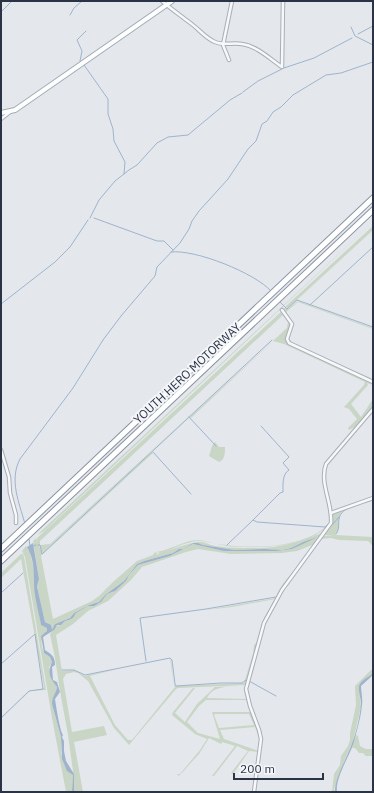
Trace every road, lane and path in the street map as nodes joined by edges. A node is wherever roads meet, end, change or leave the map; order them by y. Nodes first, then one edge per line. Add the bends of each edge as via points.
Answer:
1 (162, 1) edge
2 (172, 1) edge
3 (232, 1) edge
4 (283, 1) edge
5 (166, 5) junction
6 (223, 45) junction
7 (229, 60) dead end
8 (10, 112) junction
9 (1, 113) edge
10 (1, 119) edge
11 (373, 198) edge
12 (373, 210) edge
13 (282, 310) dead end
14 (373, 382) edge
15 (373, 410) edge
16 (1, 450) edge
17 (373, 498) edge
18 (331, 513) junction
19 (16, 523) dead end
20 (1, 548) edge
21 (1, 561) edge
22 (254, 792) edge

1 - 5 street
2 - 5 main road
3 - 6 street
4 - 6 street via 282,67 246,45
5 - 6 street via 209,40
5 - 8 main road
6 - 7 street
8 - 9 main road
8 - 10 street
11 - 20 highway, YOUTH HERO MOTORWAY
12 - 21 highway, YOUTH HERO MOTORWAY
13 - 14 street via 292,324 287,339 289,343
15 - 18 street via 326,464 324,476
16 - 19 street via 9,477
17 - 18 street
18 - 22 street via 331,523 282,590 264,623 246,685 261,739

